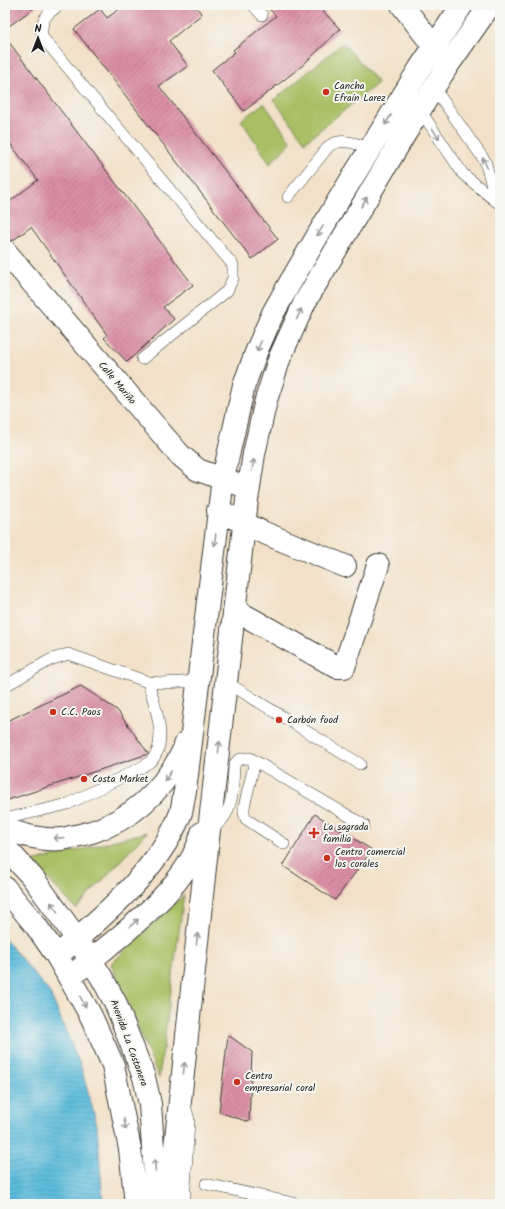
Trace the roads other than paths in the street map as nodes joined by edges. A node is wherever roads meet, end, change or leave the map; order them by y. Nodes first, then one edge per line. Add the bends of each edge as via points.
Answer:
1 (59, 5) edge
2 (253, 5) edge
3 (402, 5) edge
4 (462, 5) edge
5 (490, 5) edge
6 (262, 15) dead end
7 (434, 47) junction
8 (448, 65) junction
9 (420, 68) junction
10 (434, 87) junction
11 (408, 89) junction
12 (420, 110) junction
13 (371, 148) junction
14 (288, 197) dead end
15 (498, 203) edge
16 (5, 251) edge
17 (142, 359) dead end
18 (223, 478) junction
19 (249, 488) junction
20 (218, 510) junction
21 (245, 522) junction
22 (378, 565) dead end
23 (345, 566) dead end
24 (235, 610) junction
25 (148, 682) junction
26 (226, 682) junction
27 (5, 686) edge
28 (197, 691) junction
29 (256, 761) junction
30 (360, 764) dead end
31 (214, 786) junction
32 (5, 817) edge
33 (364, 825) dead end
34 (5, 829) edge
35 (208, 834) junction
36 (284, 844) dead end
37 (5, 847) edge
38 (5, 888) edge
39 (77, 939) junction
40 (98, 955) junction
41 (57, 956) junction
42 (70, 977) junction
43 (181, 1095) junction
44 (206, 1184) dead end
45 (136, 1204) edge
46 (157, 1204) edge
47 (169, 1204) edge
48 (184, 1204) edge
49 (294, 1204) edge

1 - 17 lane via 45,16 41,25 42,36 233,265 227,291
2 - 6 lane
3 - 7 street
4 - 7 street
5 - 8 street
7 - 8 street
7 - 9 street
8 - 10 street
9 - 10 lane
9 - 11 street
10 - 12 street
15 -> 10 lane via 485,162
11 - 12 lane
11 -> 13 street
12 -> 15 lane via 462,174
19 -> 12 street via 266,400 280,357 305,302
13 - 14 lane via 342,140 336,142
13 -> 18 street via 273,313 244,385
16 - 18 street, Calle Mariño via 180,455 198,470
18 - 19 street, Calle Mariño
18 - 20 street
19 - 21 street
20 - 21 street
20 -> 28 street
21 - 23 street via 262,532
21 - 24 street
22 - 24 street via 344,667 337,667
24 - 26 street
25 - 27 lane via 68,654 50,660
25 - 28 lane
25 - 32 lane via 159,719 159,747 152,760 68,804
26 - 30 lane
31 -> 26 street
28 -> 34 street via 183,752 163,784 141,806 116,823 90,833 62,839 27,837
28 - 39 street via 185,791 180,814 169,837 128,892
29 - 33 lane
29 - 35 lane via 250,758 237,760 234,765 228,810
29 - 36 lane via 244,807 246,819
31 - 35 street
40 -> 31 street via 161,899 180,876 201,837
43 -> 35 street
39 -> 37 street, Avenida La Costanera via 32,878
38 - 41 street
39 - 40 street, Avenida La Costanera
39 - 41 street
40 - 42 street
46 -> 40 street, Avenida La Costanera via 150,1104 144,1077
41 - 42 street
42 -> 45 street via 113,1065 130,1149
43 - 47 street
43 - 48 lane via 189,1120
44 - 49 lane

